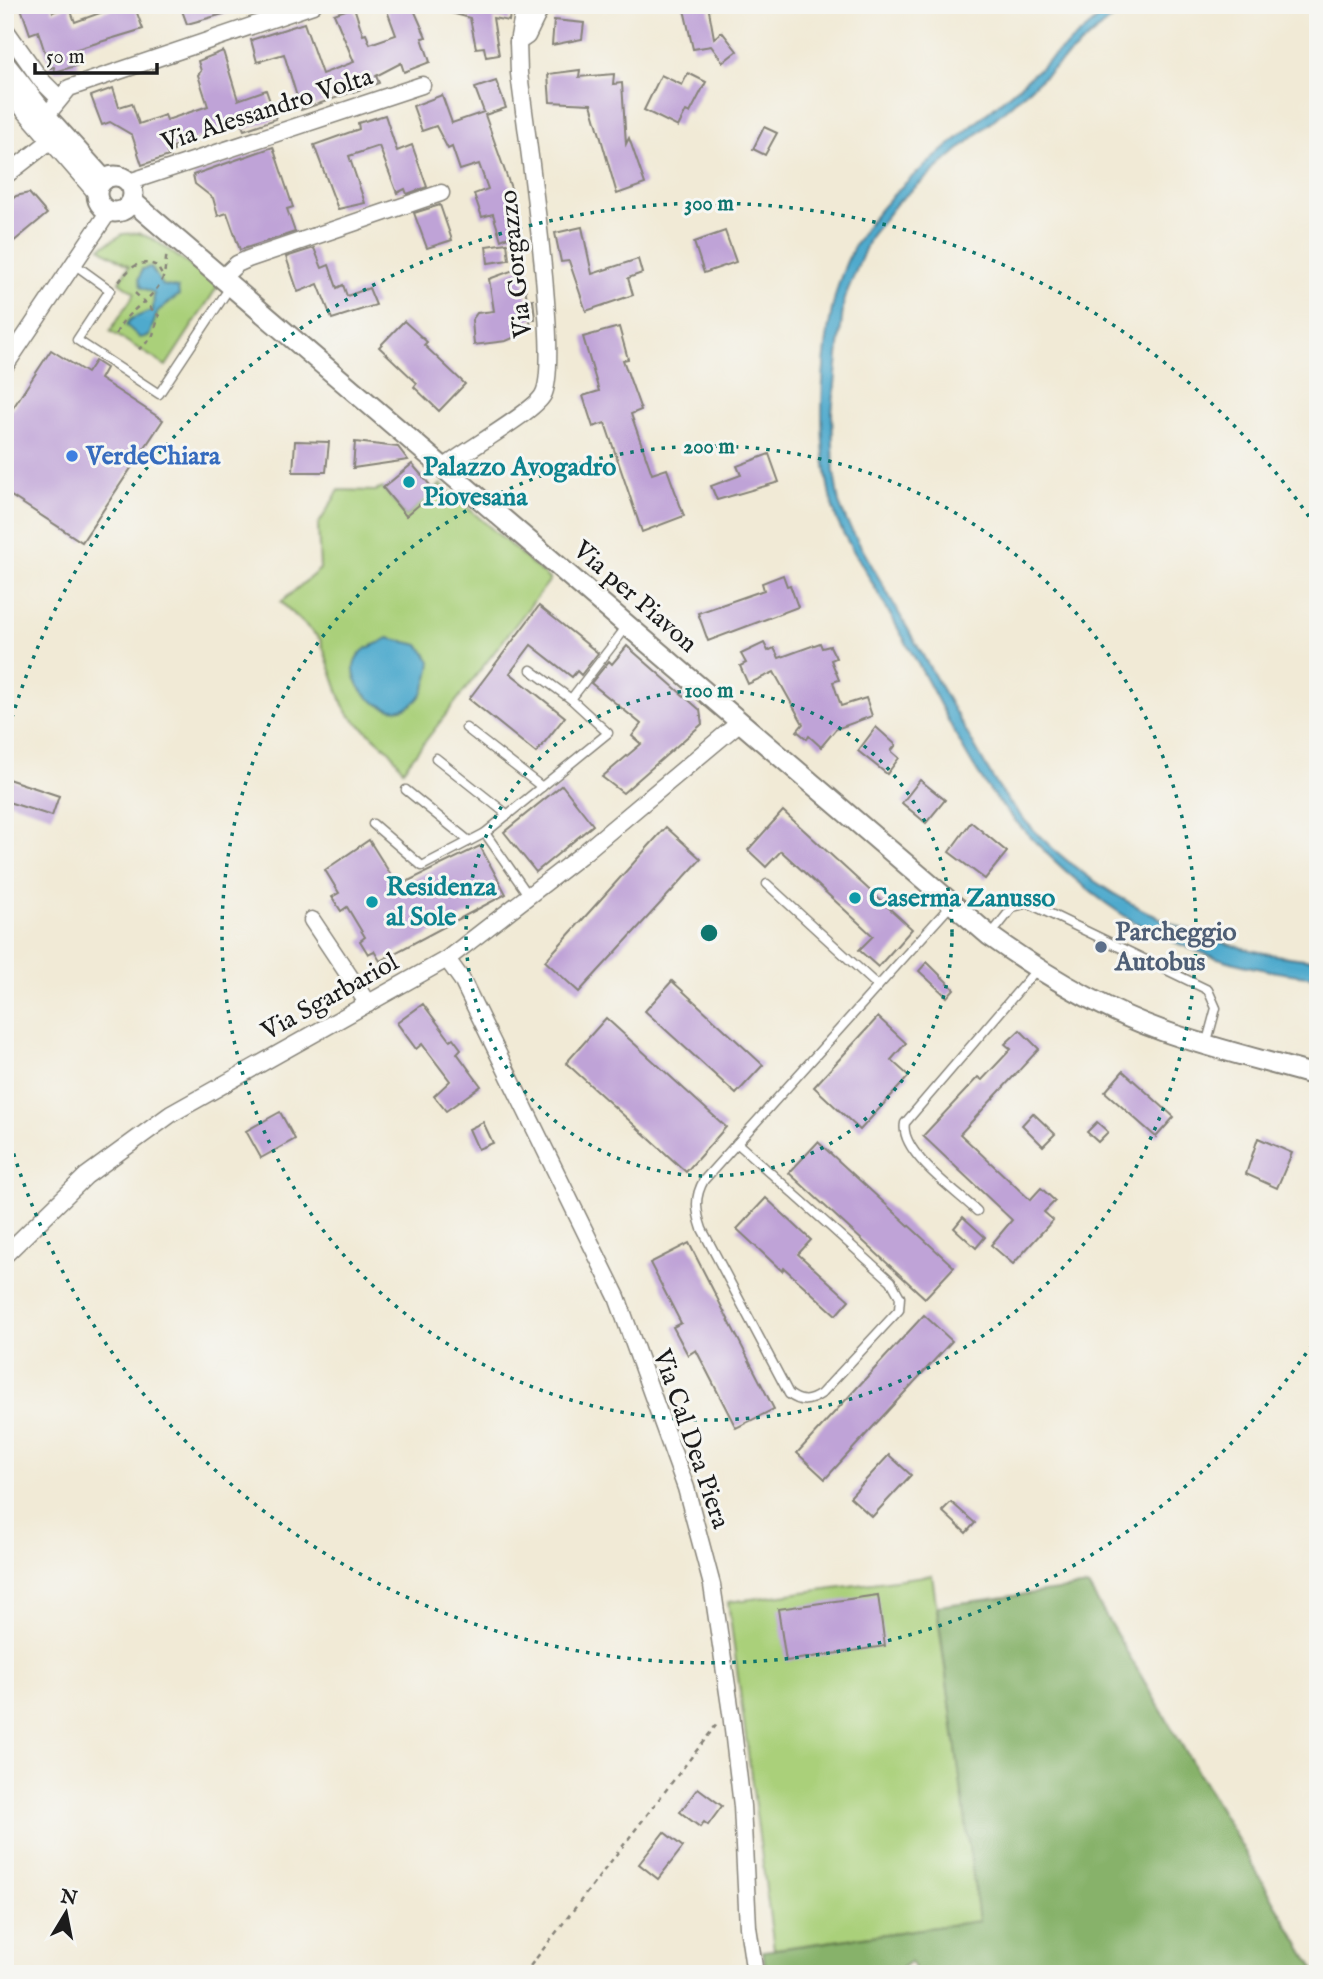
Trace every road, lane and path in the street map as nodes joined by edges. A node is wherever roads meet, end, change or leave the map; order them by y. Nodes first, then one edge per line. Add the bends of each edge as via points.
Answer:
1 (313, 5) edge
2 (525, 5) edge
3 (542, 5) edge
4 (5, 29) edge
5 (518, 42) junction
6 (5, 64) edge
7 (422, 85) dead end
8 (5, 88) edge
9 (58, 98) junction
10 (46, 116) junction
11 (50, 141) junction
12 (5, 176) edge
13 (101, 187) junction
14 (130, 192) junction
15 (442, 193) dead end
16 (109, 211) junction
17 (168, 249) dead end
18 (73, 264) junction
19 (164, 278) junction
20 (228, 281) junction
21 (119, 282) dead end
22 (135, 293) dead end
23 (144, 300) junction
24 (116, 334) dead end
25 (139, 349) dead end
26 (5, 366) edge
27 (445, 467) junction
28 (628, 625) junction
29 (531, 670) dead end
30 (571, 699) junction
31 (740, 722) junction
32 (466, 728) dead end
33 (436, 758) dead end
34 (542, 787) junction
35 (406, 790) dead end
36 (508, 815) junction
37 (373, 824) dead end
38 (485, 833) junction
39 (469, 841) junction
40 (766, 884) dead end
41 (529, 896) junction
42 (951, 905) junction
43 (312, 920) dead end
44 (990, 936) junction
45 (447, 959) junction
46 (1037, 969) junction
47 (878, 986) junction
48 (368, 1004) junction
49 (1206, 1045) junction
50 (1318, 1076) edge
51 (737, 1143) junction
52 (977, 1211) dead end
53 (5, 1255) edge
54 (731, 1713) junction
55 (524, 1974) edge
56 (755, 1974) edge

1 - 9 street via 69,88
2 - 5 street, Via Gorgazzo
3 - 5 street via 527,36
4 - 9 street
5 - 27 street, Via Gorgazzo via 549,333 549,380 534,406
6 - 10 street
7 - 14 street, Via Alessandro Volta
8 - 11 street
9 - 10 street
10 - 13 street
11 - 12 street
11 - 13 street
13 - 14 street via 120,177
13 - 16 street via 100,204
14 - 16 street via 120,212
14 - 20 street, Via per Piavon
15 - 20 street via 248,259 237,264
16 - 18 street
17 - 19 path
18 - 20 lane via 110,290 77,340 159,394
18 - 26 street
19 - 21 path via 157,266 142,263
19 - 23 path
20 - 27 street, Via per Piavon
22 - 23 path
23 - 24 path
23 - 25 path via 158,312 153,336
27 - 28 street, Via per Piavon
28 - 30 lane
28 - 31 street, Via per Piavon
29 - 30 lane
30 - 34 lane via 608,733
31 - 41 street, Via Sgarbariol
31 - 42 street, Via per Piavon
32 - 34 lane
33 - 36 lane
34 - 36 lane
35 - 39 lane
36 - 38 lane
37 - 39 lane via 422,866
38 - 39 lane
38 - 41 lane
40 - 47 lane
41 - 45 street, Via Sgarbariol
42 - 44 street, Via per Piavon
42 - 47 lane
43 - 48 street
44 - 46 street, Via per Piavon
44 - 49 lane via 1013,907 1028,903 1208,989 1216,1008
45 - 48 street, Via Sgarbariol
45 - 54 street, Via Cal Dea Piera via 462,980 617,1297 686,1488 712,1585
46 - 49 street, Via per Piavon via 1131,1018
46 - 52 lane via 905,1123 904,1137 916,1155
47 - 51 lane
48 - 53 street, Via Sgarbariol via 171,1114 116,1152
49 - 50 street, Via per Piavon
51 - 51 lane via 700,1186 697,1214 789,1394 812,1400 899,1310 900,1297 891,1281
54 - 55 path via 713,1727
54 - 56 street, Via Cal Dea Piera

